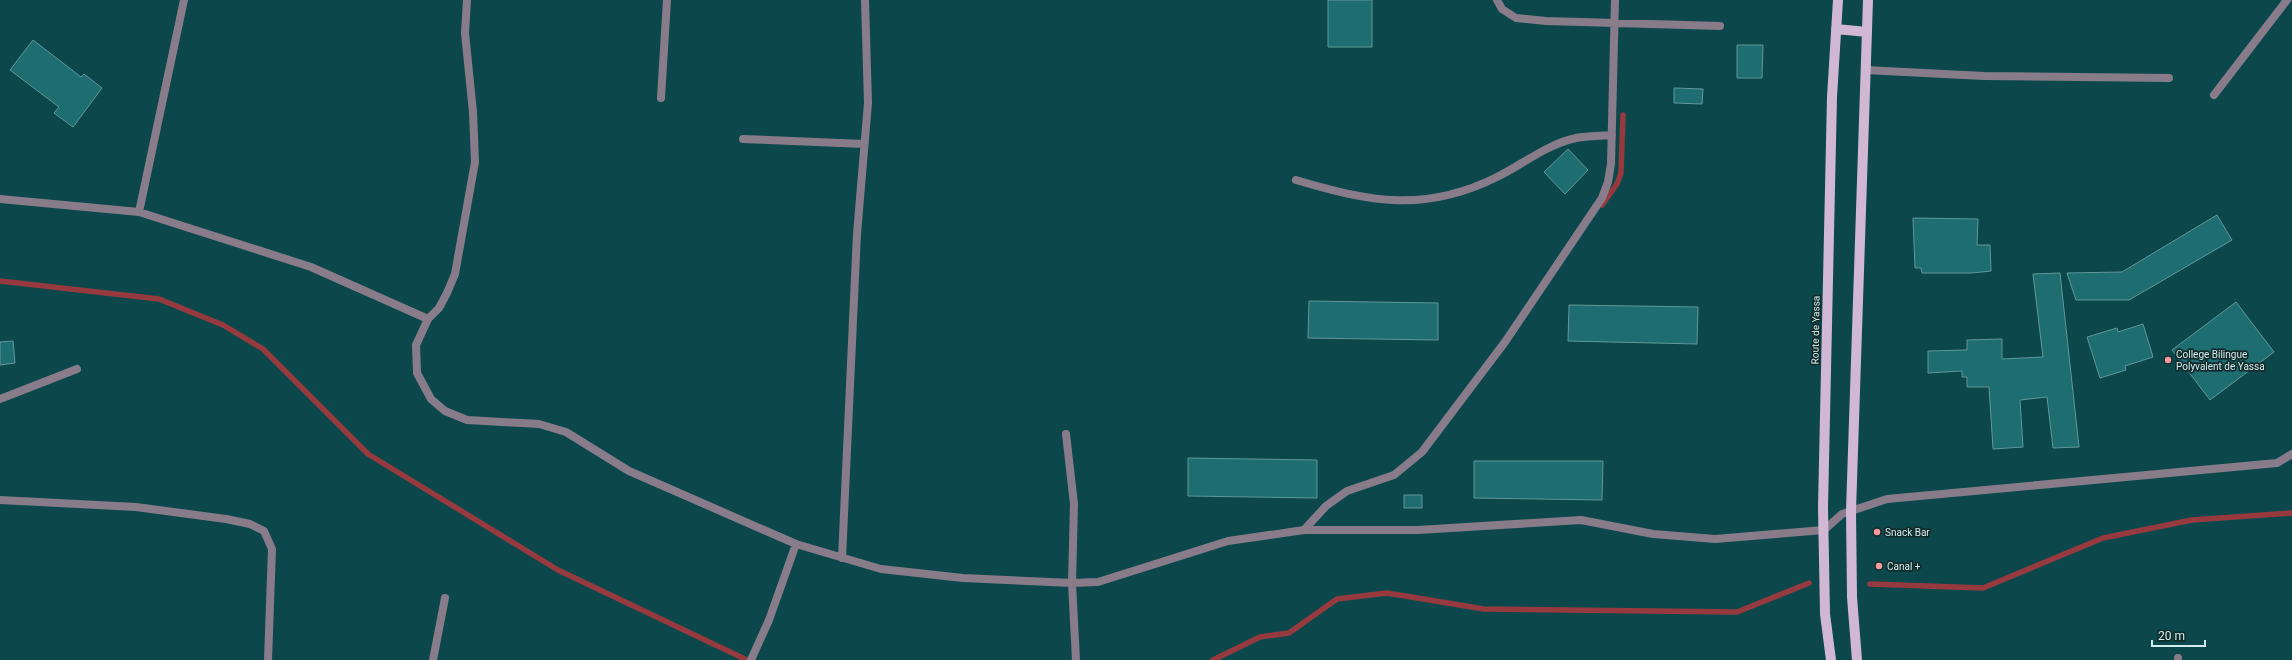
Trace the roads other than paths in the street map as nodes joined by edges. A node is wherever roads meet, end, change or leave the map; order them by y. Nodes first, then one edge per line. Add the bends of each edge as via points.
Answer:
1 (184, 0) edge
2 (468, 0) edge
3 (667, 0) edge
4 (865, 0) edge
5 (1497, 0) edge
6 (1615, 0) edge
7 (1838, 0) edge
8 (1868, 0) edge
9 (2287, 0) edge
10 (1614, 24) junction
11 (1720, 26) dead end
12 (1836, 29) junction
13 (1867, 32) junction
14 (1865, 70) junction
15 (2169, 78) dead end
16 (2214, 95) dead end
17 (661, 98) dead end
18 (1612, 135) junction
19 (742, 139) dead end
20 (864, 144) junction
21 (1296, 180) dead end
22 (0, 199) edge
23 (139, 212) junction
24 (428, 319) junction
25 (77, 369) dead end
26 (0, 399) edge
27 (1066, 434) dead end
28 (2292, 454) edge
29 (0, 500) edge
30 (1851, 511) junction
31 (1304, 530) junction
32 (1824, 530) junction
33 (796, 544) junction
34 (842, 558) junction
35 (1072, 583) junction
36 (445, 598) dead end
37 (268, 660) edge
38 (433, 660) edge
39 (751, 660) edge
40 (1076, 660) edge
41 (1831, 660) edge
42 (1857, 660) edge

1 - 23 street
2 - 24 street via 465,33 475,162 454,274 441,303
3 - 17 street
4 - 20 street via 868,103
5 - 10 street via 1502,9 1516,18
6 - 10 street
7 - 12 main road, Route de Yassa
8 - 13 main road
9 - 16 street
10 - 11 street
10 - 18 street
12 - 13 main road
12 - 32 main road, Route de Yassa via 1832,105
13 - 14 main road
14 - 15 street via 1984,76
14 - 30 main road
18 - 21 street via 1575,138 1548,149 1496,178 1450,195 1418,201 1389,201 1348,196
18 - 31 street via 1610,170 1602,198 1505,342 1422,452 1394,475 1347,491 1326,506
19 - 20 street
20 - 34 street via 856,234
22 - 23 street
23 - 24 street via 312,267
24 - 33 street via 416,345 417,374 431,400 445,411 467,420 539,424 566,432 629,471
25 - 26 street
27 - 35 street via 1074,504
28 - 30 street via 2277,463 1887,499
29 - 37 street via 136,507 226,519 250,524 264,531 272,549
30 - 32 street via 1833,521
30 - 42 main road via 1852,597
31 - 32 street via 1418,530 1581,520 1653,534 1715,539
31 - 35 street via 1228,541 1098,582
32 - 41 main road, Route de Yassa via 1825,614
33 - 34 street
33 - 39 street via 769,620
34 - 35 street via 881,568 963,578
35 - 40 street
36 - 38 street

